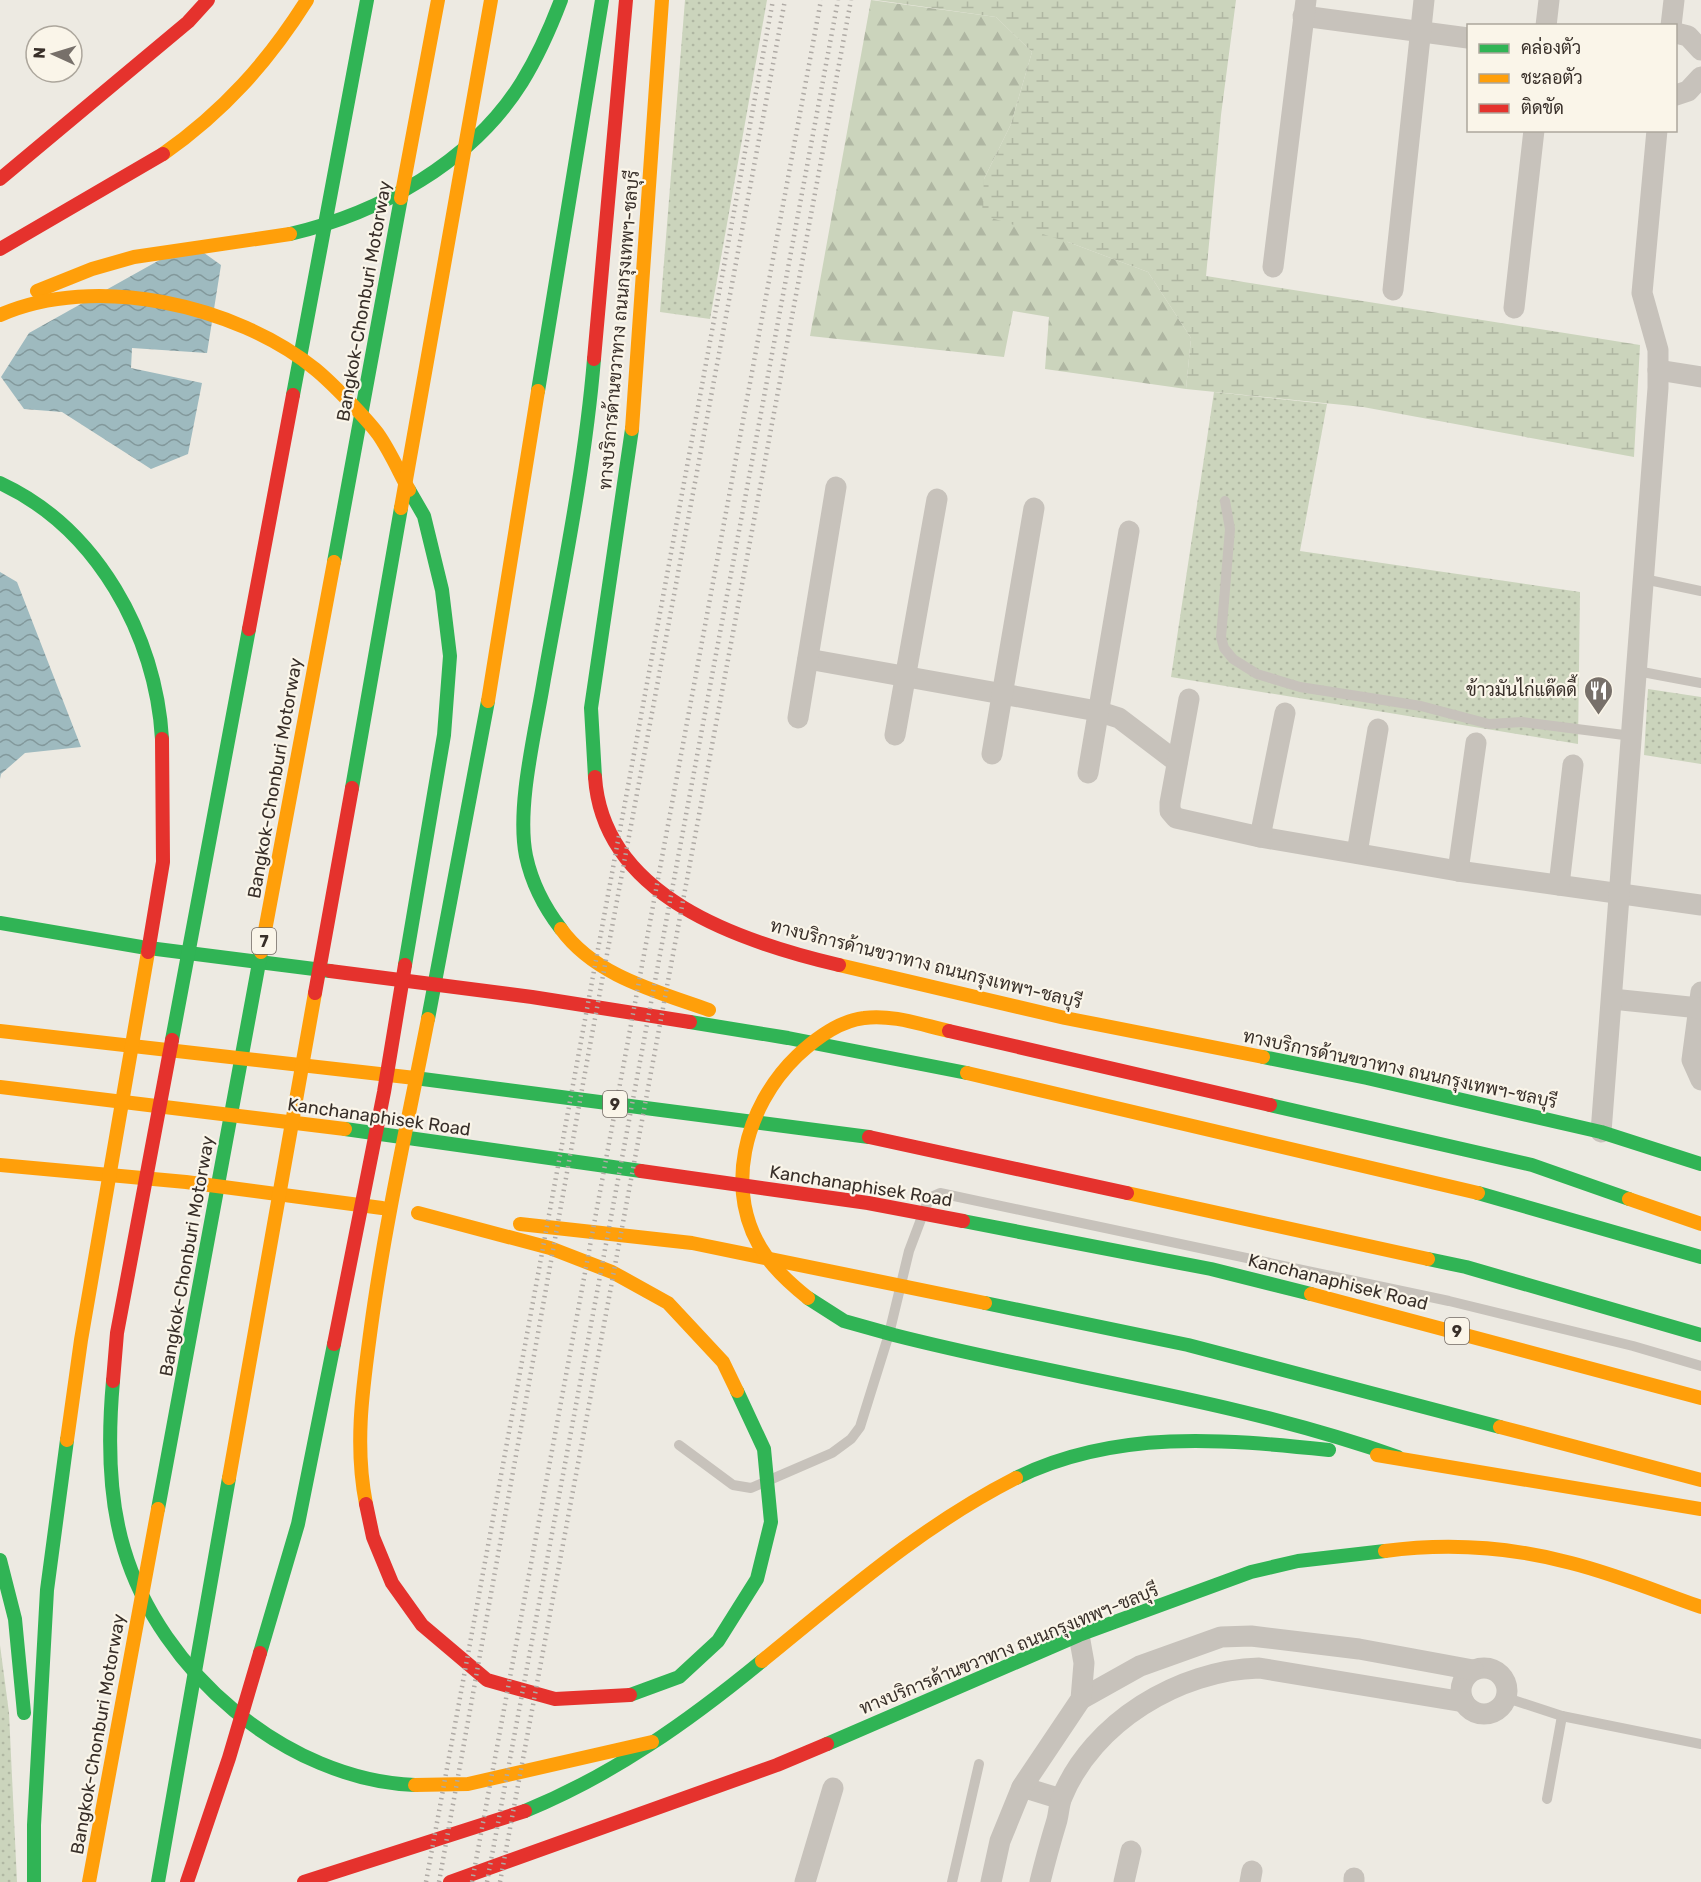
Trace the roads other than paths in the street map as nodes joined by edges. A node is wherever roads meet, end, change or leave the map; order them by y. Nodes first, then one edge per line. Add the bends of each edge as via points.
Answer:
1 (208, 0) edge
2 (307, 0) edge
3 (367, 0) edge
4 (438, 0) edge
5 (491, 0) edge
6 (561, 0) edge
7 (602, 0) edge
8 (626, 0) edge
9 (662, 0) edge
10 (1424, 0) edge
11 (1549, 0) edge
12 (1674, 0) edge
13 (1305, 8) edge
14 (1546, 24) edge
15 (1671, 24) edge
16 (1420, 30) junction
17 (1677, 33) edge
18 (1467, 38) edge
19 (1701, 50) edge
20 (1701, 77) edge
21 (1677, 95) edge
22 (1534, 132) edge
23 (1657, 132) edge
24 (0, 179) edge
25 (0, 249) edge
26 (1273, 267) dead end
27 (1393, 290) dead end
28 (1514, 308) dead end
29 (0, 309) edge
30 (0, 315) edge
31 (1658, 370) junction
32 (1701, 377) edge
33 (0, 483) edge
34 (836, 487) dead end
35 (937, 499) dead end
36 (1225, 501) dead end
37 (1034, 508) dead end
38 (1129, 531) dead end
39 (1644, 579) junction
40 (1701, 591) edge
41 (808, 659) junction
42 (1637, 671) junction
43 (905, 677) junction
44 (1701, 683) edge
45 (1001, 694) junction
46 (1189, 699) dead end
47 (1097, 711) junction
48 (1285, 713) dead end
49 (798, 718) dead end
50 (1378, 729) dead end
51 (895, 735) dead end
52 (1632, 736) junction
53 (1476, 743) dead end
54 (992, 754) dead end
55 (1177, 762) junction
56 (1573, 765) dead end
57 (1088, 773) dead end
58 (1260, 837) junction
59 (1357, 853) junction
60 (1458, 871) junction
61 (1560, 885) junction
62 (1620, 892) junction
63 (1701, 905) edge
64 (0, 923) edge
65 (12, 939) dead end
66 (141, 946) junction
67 (1612, 999) junction
68 (1700, 1000) edge
69 (0, 1031) edge
70 (788, 1038) junction
71 (1701, 1080) edge
72 (0, 1087) edge
73 (1601, 1132) junction
74 (1701, 1164) edge
75 (0, 1165) edge
76 (418, 1213) junction
77 (1701, 1224) edge
78 (1701, 1257) edge
79 (889, 1334) junction
80 (1701, 1335) edge
81 (1701, 1366) edge
82 (1701, 1398) edge
83 (679, 1445) dead end
84 (1398, 1457) junction
85 (1674, 1471) junction
86 (1701, 1472) edge
87 (1701, 1480) edge
88 (1701, 1509) edge
89 (0, 1560) edge
90 (1701, 1607) edge
91 (1079, 1635) junction
92 (1473, 1670) junction
93 (1507, 1698) junction
94 (1081, 1699) junction
95 (1464, 1702) junction
96 (1562, 1716) junction
97 (652, 1742) junction
98 (1701, 1744) edge
99 (979, 1764) dead end
100 (1022, 1787) junction
101 (833, 1788) dead end
102 (1061, 1799) junction
103 (1547, 1799) dead end
104 (34, 1825) junction
105 (1131, 1851) dead end
106 (34, 1882) edge
107 (89, 1882) edge
108 (158, 1882) edge
109 (188, 1882) edge
110 (304, 1882) edge
111 (450, 1882) edge
112 (805, 1882) edge
113 (952, 1882) edge
114 (991, 1882) edge
115 (1040, 1882) edge
116 (1124, 1882) edge

1 - 24 main road via 188,22
2 - 25 main road via 285,35 202,127 154,161
3 - 97 main road via 117,1333 109,1408 114,1497 125,1551 147,1602 178,1654 211,1689 269,1736 324,1766 374,1781 456,1785
4 - 107 main road, Bangkok-Chonburi Motorway / 7
5 - 108 main road
6 - 29 main road via 542,51 508,104 454,157 384,202 294,233 116,261 52,284
7 - 76 main road via 478,759 379,1270 359,1418 361,1478 373,1537 392,1583 422,1625 487,1680 555,1699 631,1695 678,1677 718,1641 757,1579 771,1522 764,1449 723,1362 668,1304 612,1272 550,1248
8 - 70 main road via 593,374 532,750 525,812 526,855 542,904 573,946 624,980
9 - 73 main road, ทางบริการด้านขวาทาง ถนนกรุงเทพฯ-ชลบุรี via 631,450 591,708 595,781 608,833 628,861 671,901 720,928 792,954 1065,1018 1367,1078
10 - 16 street
11 - 14 street
12 - 15 street
13 - 16 street
13 - 26 street
16 - 18 street
16 - 27 street
17 - 19 street via 1688,36
20 - 21 street via 1688,91
22 - 28 street
23 - 31 street via 1642,293 1658,350
30 - 109 main road via 18,307 73,297 137,298 203,311 261,334 315,369 378,434 424,516 442,590 450,656 444,735 384,1092 298,1524
31 - 32 street
31 - 39 street
33 - 104 main road via 38,504 67,528 121,595 152,672 163,729 166,793 163,862 81,1340 47,1590
34 - 41 street
35 - 43 street
36 - 52 lane via 1230,528 1221,637 1233,659 1257,674 1300,687 1420,706 1489,724 1522,722
37 - 45 street
38 - 47 street
39 - 40 lane
39 - 42 street
41 - 43 street
41 - 49 street
42 - 44 lane
42 - 52 street
43 - 45 street
43 - 51 street
45 - 47 street
45 - 54 street
46 - 55 street
47 - 55 street via 1127,723
47 - 57 street
48 - 58 street
50 - 59 street
52 - 62 street
53 - 60 street
55 - 58 street via 1170,803 1173,816
56 - 61 street
58 - 59 street
59 - 60 street
60 - 61 street
61 - 62 street
62 - 63 street
62 - 67 street
64 - 66 main road
65 - 66 main road
66 - 70 main road via 532,997
67 - 68 street
67 - 73 street
68 - 71 street via 1692,1060
69 - 80 main road, 9 via 446,1082 872,1137 1466,1267
70 - 78 main road via 949,1070 1451,1185
72 - 82 main road, Kanchanaphisek Road / 9 via 341,1128 868,1203 1211,1269
73 - 74 main road, ทางบริการด้านขวาทาง ถนนกรุงเทพฯ-ชลบุรี
75 - 76 main road via 186,1182
76 - 85 main road via 692,1243 1188,1346
77 - 79 main road via 1532,1165 887,1017 862,1018 829,1032 793,1059 768,1088 748,1132 742,1180 745,1209 764,1254 805,1297 842,1320
79 - 81 lane via 909,1251 926,1206 931,1197 940,1194 1449,1301
79 - 83 lane via 860,1427 832,1453 751,1488 733,1485
79 - 84 main road via 1236,1409 1342,1436
84 - 88 main road
84 - 97 main road via 1179,1439 1121,1445 1038,1467 983,1494 925,1530 843,1590 764,1659
85 - 86 main road
85 - 87 main road
89 - 104 main road via 15,1619
90 - 91 main road, ทางบริการด้านขวาทาง ถนนกรุงเทพฯ-ชลบุรี via 1571,1563 1499,1550 1425,1546 1298,1561 1251,1572
91 - 94 street via 1084,1671
91 - 111 main road, ทางบริการด้านขวาทาง ถนนกรุงเทพฯ-ชลบุรี via 777,1765
92 - 93 street via 1500,1673 1508,1689
92 - 94 street via 1359,1649 1251,1636 1221,1637 1140,1666
92 - 95 street via 1462,1684
93 - 95 street via 1496,1712 1487,1715 1469,1710
93 - 96 lane
94 - 100 street
95 - 102 street via 1291,1671 1237,1668 1208,1676 1136,1708 1088,1750
96 - 98 lane
96 - 103 lane
97 - 110 main road via 600,1778 539,1805 460,1835
99 - 113 lane
100 - 102 street
100 - 114 street via 1000,1841
101 - 112 street
102 - 115 street
104 - 106 main road
105 - 116 street

